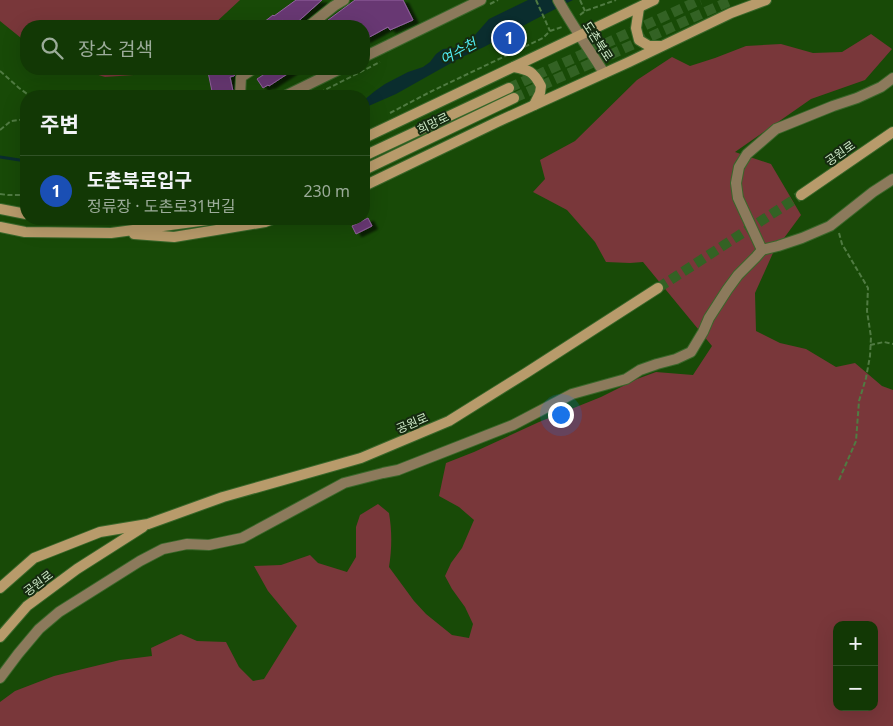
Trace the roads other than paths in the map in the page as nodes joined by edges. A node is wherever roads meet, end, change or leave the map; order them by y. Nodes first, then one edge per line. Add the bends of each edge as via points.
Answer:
1 (344, 0) edge
2 (481, 0) edge
3 (558, 0) edge
4 (654, 0) edge
5 (766, 0) edge
6 (639, 8) junction
7 (316, 20) edge
8 (580, 35) junction
9 (662, 46) junction
10 (370, 54) edge
11 (513, 67) junction
12 (604, 73) junction
13 (244, 75) edge
14 (328, 75) edge
15 (893, 78) edge
16 (509, 88) tunnel mouth
17 (240, 90) edge
18 (297, 90) edge
19 (514, 98) tunnel mouth
20 (534, 105) junction
21 (893, 132) edge
22 (370, 135) edge
23 (370, 153) edge
24 (370, 167) edge
25 (893, 179) edge
26 (370, 183) edge
27 (801, 195) tunnel mouth
28 (0, 209) edge
29 (20, 213) edge
30 (170, 225) edge
31 (247, 225) edge
32 (0, 228) edge
33 (111, 233) junction
34 (762, 250) junction
35 (658, 288) tunnel mouth
36 (148, 524) junction
37 (0, 588) edge
38 (0, 637) edge
39 (0, 678) edge

1 - 7 street
2 - 10 street
3 - 8 street, 도촌북로
4 - 6 main road
5 - 9 main road
6 - 8 main road
6 - 9 main road via 636,28 639,40 649,46
8 - 11 main road
8 - 12 street, 도촌북로
9 - 12 main road
11 - 20 main road via 526,69 541,86
11 - 22 main road
12 - 20 main road
13 - 17 street
14 - 18 street
15 - 34 street via 857,98 776,129 747,154 739,167 738,198
16 - 23 main road, 희망로
19 - 24 main road, 희망로
20 - 26 main road
21 - 27 main road, 공원로
25 - 34 street via 830,226
28 - 29 main road
30 - 33 main road
31 - 33 main road via 174,237
32 - 33 main road via 25,232
34 - 39 street via 726,290 691,352 640,370 626,379 572,394 513,425 398,470 344,483 242,538 163,549 59,612 39,629
35 - 36 main road, 공원로 via 449,421 361,458 223,497
36 - 37 main road, 공원로 via 100,532 34,558
36 - 38 main road, 공원로 via 77,569 27,606

